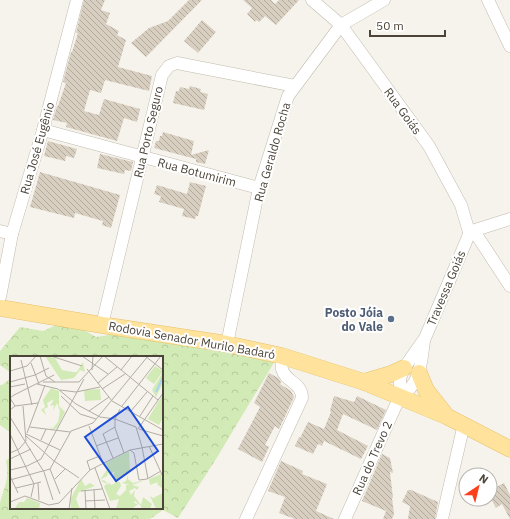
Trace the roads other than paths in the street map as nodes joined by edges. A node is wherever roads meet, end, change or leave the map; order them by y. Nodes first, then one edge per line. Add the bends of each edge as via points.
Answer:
1 (77, 0) edge
2 (312, 0) edge
3 (384, 0) edge
4 (488, 0) edge
5 (341, 25) junction
6 (510, 46) edge
7 (295, 86) junction
8 (43, 130) junction
9 (142, 157) junction
10 (259, 188) junction
11 (510, 219) edge
12 (0, 230) edge
13 (470, 233) junction
14 (12, 234) junction
15 (510, 286) edge
16 (0, 297) edge
17 (0, 308) edge
18 (102, 325) junction
19 (227, 344) junction
20 (282, 356) junction
21 (411, 370) junction
22 (364, 382) junction
23 (400, 396) junction
24 (446, 416) junction
25 (464, 424) junction
26 (510, 449) edge
27 (246, 519) edge
28 (345, 519) edge
29 (442, 519) edge

1 - 8 street, Rua José Eugênio
2 - 5 street, Rua Goiás
3 - 5 street, Rua Geraldo Rocha
4 - 6 street
5 - 7 street, Rua Geraldo Rocha
5 - 13 street, Rua Goiás via 429,146 461,206
7 - 9 street, Rua Porto Seguro via 178,63 169,66 162,75
7 - 10 street, Rua Geraldo Rocha via 288,96
8 - 9 street, Rua Botumirim
8 - 14 street, Rua José Eugênio
9 - 10 street, Rua Botumirim
9 - 18 street, Rua Porto Seguro
10 - 19 street, Rua Geraldo Rocha
11 - 13 street
12 - 14 street
13 - 15 street, Rua Goiás
13 - 21 street, Travessa Goiás
14 - 16 street, Rua José Eugênio
17 - 18 main road, Rodovia Senador Murilo Badaró
18 - 19 main road, Rodovia Senador Murilo Badaró
19 - 20 main road, Rodovia Senador Murilo Badaró
20 - 22 main road, Rodovia Senador Murilo Badaró
20 - 27 street via 282,370 300,388 302,398
21 - 22 main road
21 - 23 street, Travessa Goiás via 412,388
21 - 24 main road
22 - 23 main road, Rodovia Senador Murilo Badaró
23 - 24 main road, Rodovia Senador Murilo Badaró
23 - 28 street, Rua do Trevo 2
24 - 25 main road, Rodovia Senador Murilo Badaró
25 - 26 main road, Rodovia Senador Murilo Badaró
25 - 29 street

